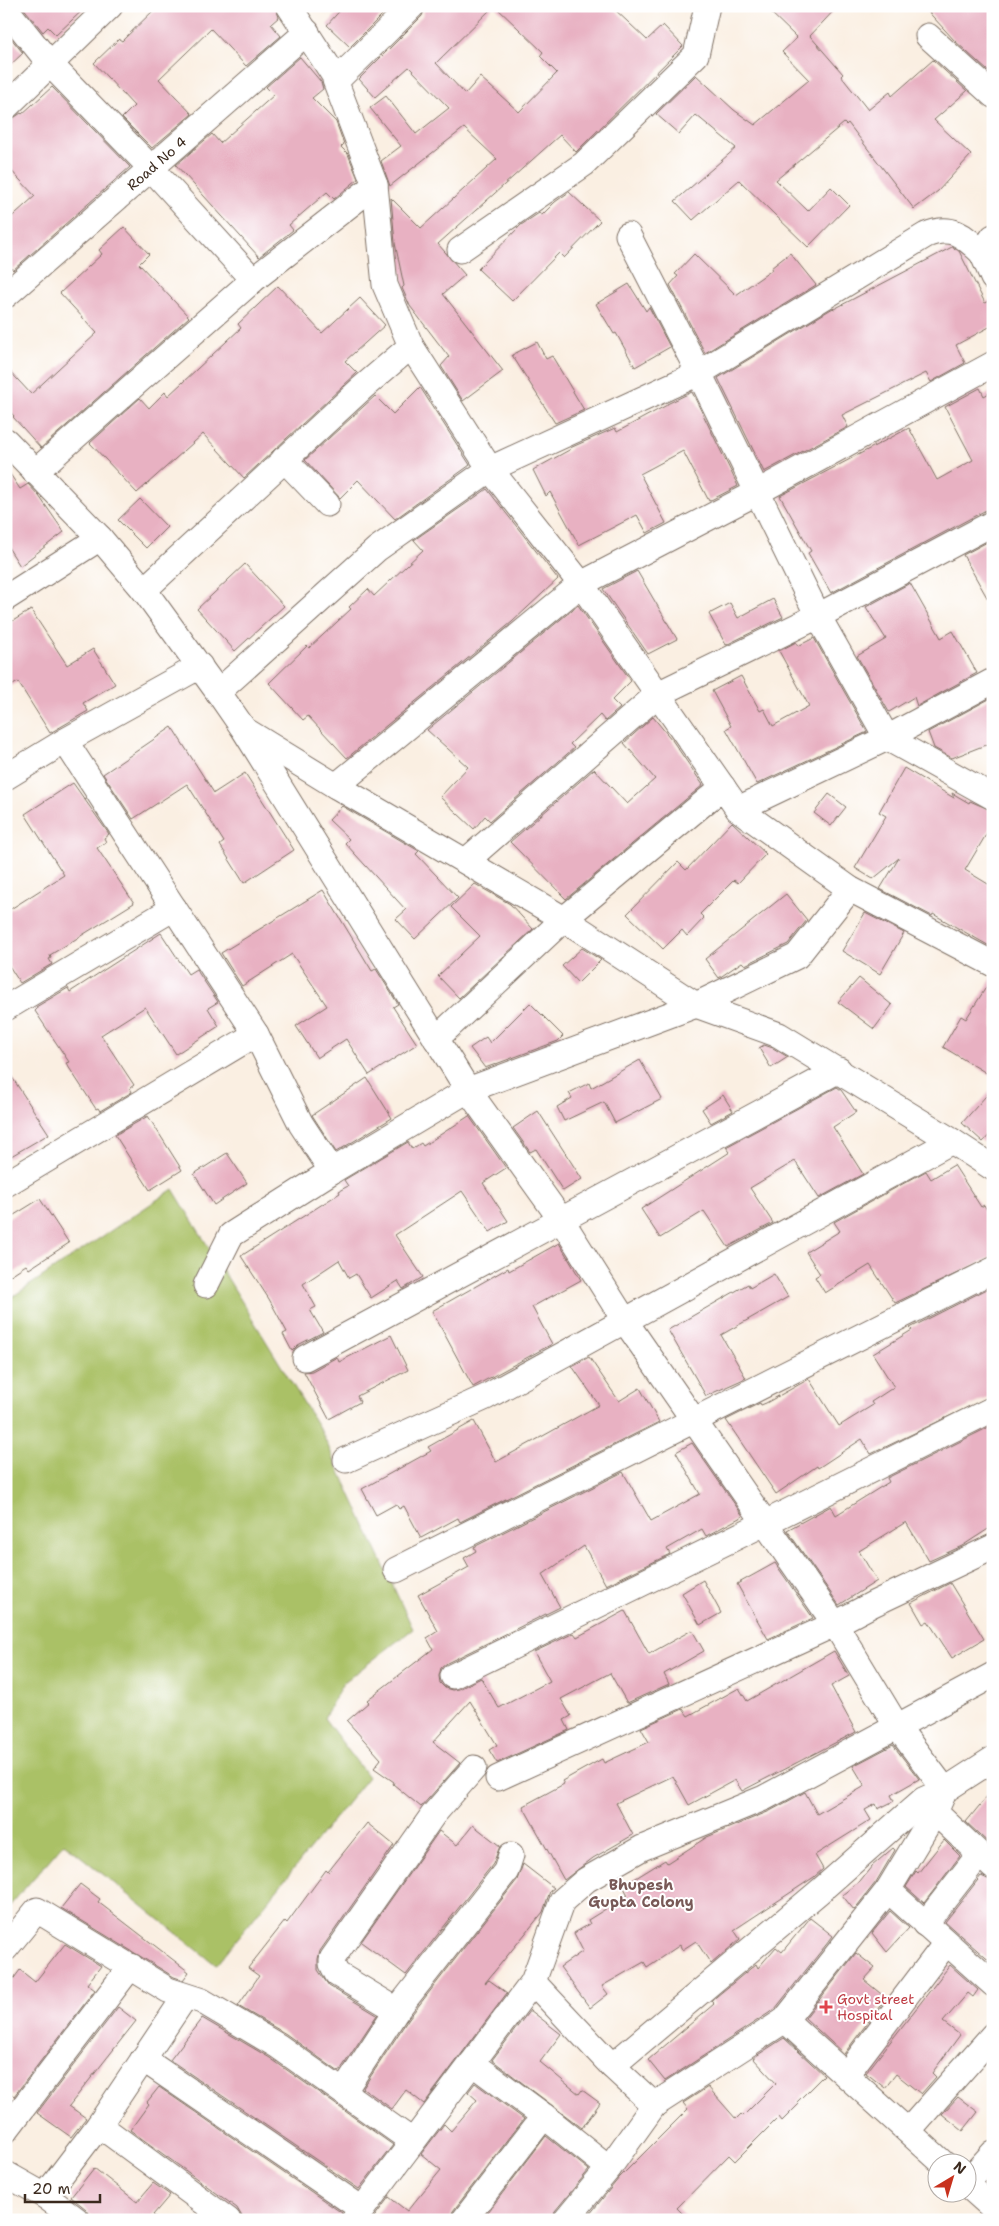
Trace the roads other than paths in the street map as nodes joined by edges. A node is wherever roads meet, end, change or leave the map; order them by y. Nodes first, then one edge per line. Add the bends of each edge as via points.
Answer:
1 (110, 6) edge
2 (289, 6) edge
3 (412, 6) edge
4 (707, 6) edge
5 (6, 9) edge
6 (307, 32) junction
7 (928, 36) dead end
8 (50, 64) junction
9 (337, 80) junction
10 (993, 95) edge
11 (6, 107) edge
12 (151, 168) junction
13 (375, 185) junction
14 (628, 235) dead end
15 (987, 245) edge
16 (460, 250) dead end
17 (993, 278) edge
18 (253, 280) junction
19 (6, 295) edge
20 (411, 346) junction
21 (993, 364) edge
22 (699, 373) junction
23 (6, 441) edge
24 (284, 459) junction
25 (490, 469) junction
26 (35, 472) junction
27 (756, 493) junction
28 (326, 504) dead end
29 (993, 523) edge
30 (100, 538) junction
31 (581, 584) junction
32 (144, 590) junction
33 (6, 598) edge
34 (818, 616) junction
35 (200, 666) junction
36 (993, 681) edge
37 (218, 692) junction
38 (658, 694) junction
39 (243, 728) junction
40 (887, 738) junction
41 (65, 741) junction
42 (6, 777) edge
43 (336, 786) junction
44 (723, 787) junction
45 (993, 797) edge
46 (738, 809) junction
47 (466, 861) junction
48 (850, 889) junction
49 (174, 908) junction
50 (564, 920) junction
51 (993, 964) edge
52 (696, 1005) junction
53 (6, 1008) edge
54 (256, 1034) junction
55 (436, 1039) junction
56 (839, 1070) junction
57 (468, 1090) junction
58 (952, 1141) junction
59 (993, 1168) edge
60 (332, 1170) junction
61 (6, 1184) edge
62 (562, 1221) junction
63 (993, 1270) edge
64 (206, 1285) dead end
65 (625, 1321) junction
66 (305, 1358) dead end
67 (993, 1409) edge
68 (693, 1421) junction
69 (346, 1460) dead end
70 (765, 1523) junction
71 (993, 1547) edge
72 (396, 1570) dead end
73 (835, 1624) junction
74 (993, 1675) edge
75 (453, 1676) dead end
76 (896, 1725) junction
77 (993, 1759) edge
78 (474, 1768) dead end
79 (498, 1778) dead end
80 (940, 1801) junction
81 (512, 1855) dead end
82 (986, 1861) edge
83 (888, 1890) junction
84 (925, 1924) junction
85 (946, 1942) junction
86 (6, 1948) edge
87 (131, 1966) junction
88 (533, 1982) junction
89 (993, 1984) edge
90 (185, 1996) junction
91 (396, 2010) junction
92 (786, 2020) junction
93 (993, 2035) edge
94 (143, 2059) junction
95 (472, 2064) junction
96 (612, 2066) junction
97 (846, 2075) junction
98 (344, 2091) junction
99 (654, 2105) junction
100 (544, 2116) junction
101 (99, 2125) junction
102 (6, 2130) edge
103 (908, 2131) junction
104 (412, 2140) junction
105 (993, 2153) edge
106 (933, 2154) edge
107 (609, 2168) junction
108 (976, 2172) edge
109 (9, 2183) edge
110 (976, 2192) edge
111 (45, 2196) junction
112 (993, 2208) edge
113 (358, 2214) edge
114 (77, 2220) edge
115 (228, 2220) edge
116 (464, 2220) edge
117 (566, 2220) edge

1 - 8 street
2 - 6 street
3 - 9 street
4 - 16 street via 696,55 584,164
5 - 8 street
6 - 9 street
6 - 12 street, Road No 4
7 - 10 street
8 - 11 street
8 - 12 street
9 - 13 street
12 - 18 street
12 - 19 street, Road No 4
13 - 18 street
13 - 20 street via 385,285
14 - 22 street
15 - 17 street
15 - 22 street via 962,234 939,230 926,235
18 - 26 street
20 - 24 street
20 - 25 street
21 - 27 street
22 - 25 street
22 - 27 street
23 - 26 street
24 - 28 street
24 - 32 street
25 - 31 street
25 - 37 street via 378,549
26 - 30 street
27 - 31 street
27 - 34 street
29 - 34 street
30 - 32 street
30 - 33 street
31 - 38 street
31 - 43 street
32 - 35 street
34 - 38 street
34 - 40 street
35 - 37 street
35 - 41 street
36 - 40 street
37 - 39 street
38 - 44 street
38 - 47 street
39 - 43 street
39 - 55 street
40 - 45 street
40 - 46 street
41 - 42 street
41 - 49 street
43 - 47 street
44 - 46 street
44 - 50 street
46 - 48 street
47 - 50 street
48 - 51 street
48 - 52 street via 797,956
49 - 53 street
49 - 54 street
50 - 52 street
50 - 55 street
52 - 56 street via 779,1035
52 - 57 street
54 - 60 street via 302,1124
54 - 61 street
55 - 57 street
56 - 58 street
56 - 62 street
57 - 60 street
57 - 62 street
58 - 59 street
58 - 65 street
60 - 64 street via 231,1235
62 - 65 street
62 - 66 street
63 - 68 street
65 - 68 street
65 - 69 street via 486,1397
67 - 70 street
68 - 70 street
68 - 72 street
70 - 73 street
70 - 75 street
71 - 73 street
73 - 76 street
73 - 79 street
74 - 76 street
76 - 80 street
76 - 88 street via 764,1798 642,1848 586,1880 562,1901
77 - 80 street
78 - 91 street via 433,1815 332,1959 337,1974
80 - 82 street
80 - 83 street
80 - 96 street via 923,1800
81 - 91 street via 506,1871
82 - 84 street
83 - 84 street
83 - 92 street
84 - 85 street
85 - 89 street
85 - 97 street
86 - 87 street via 37,1910
87 - 90 street via 168,1990
87 - 102 street
88 - 95 street
88 - 96 street
90 - 94 street
90 - 98 street via 202,2001 278,2046
91 - 98 street
92 - 97 street
92 - 99 street
93 - 103 street
94 - 101 street
94 - 113 street
95 - 100 street
95 - 104 street
96 - 99 street
97 - 103 street
98 - 104 street
99 - 107 street
100 - 107 street
100 - 116 street
101 - 111 street
101 - 115 street
103 - 106 street
104 - 113 street
105 - 108 street
107 - 117 street
109 - 111 street
110 - 112 street
111 - 114 street

